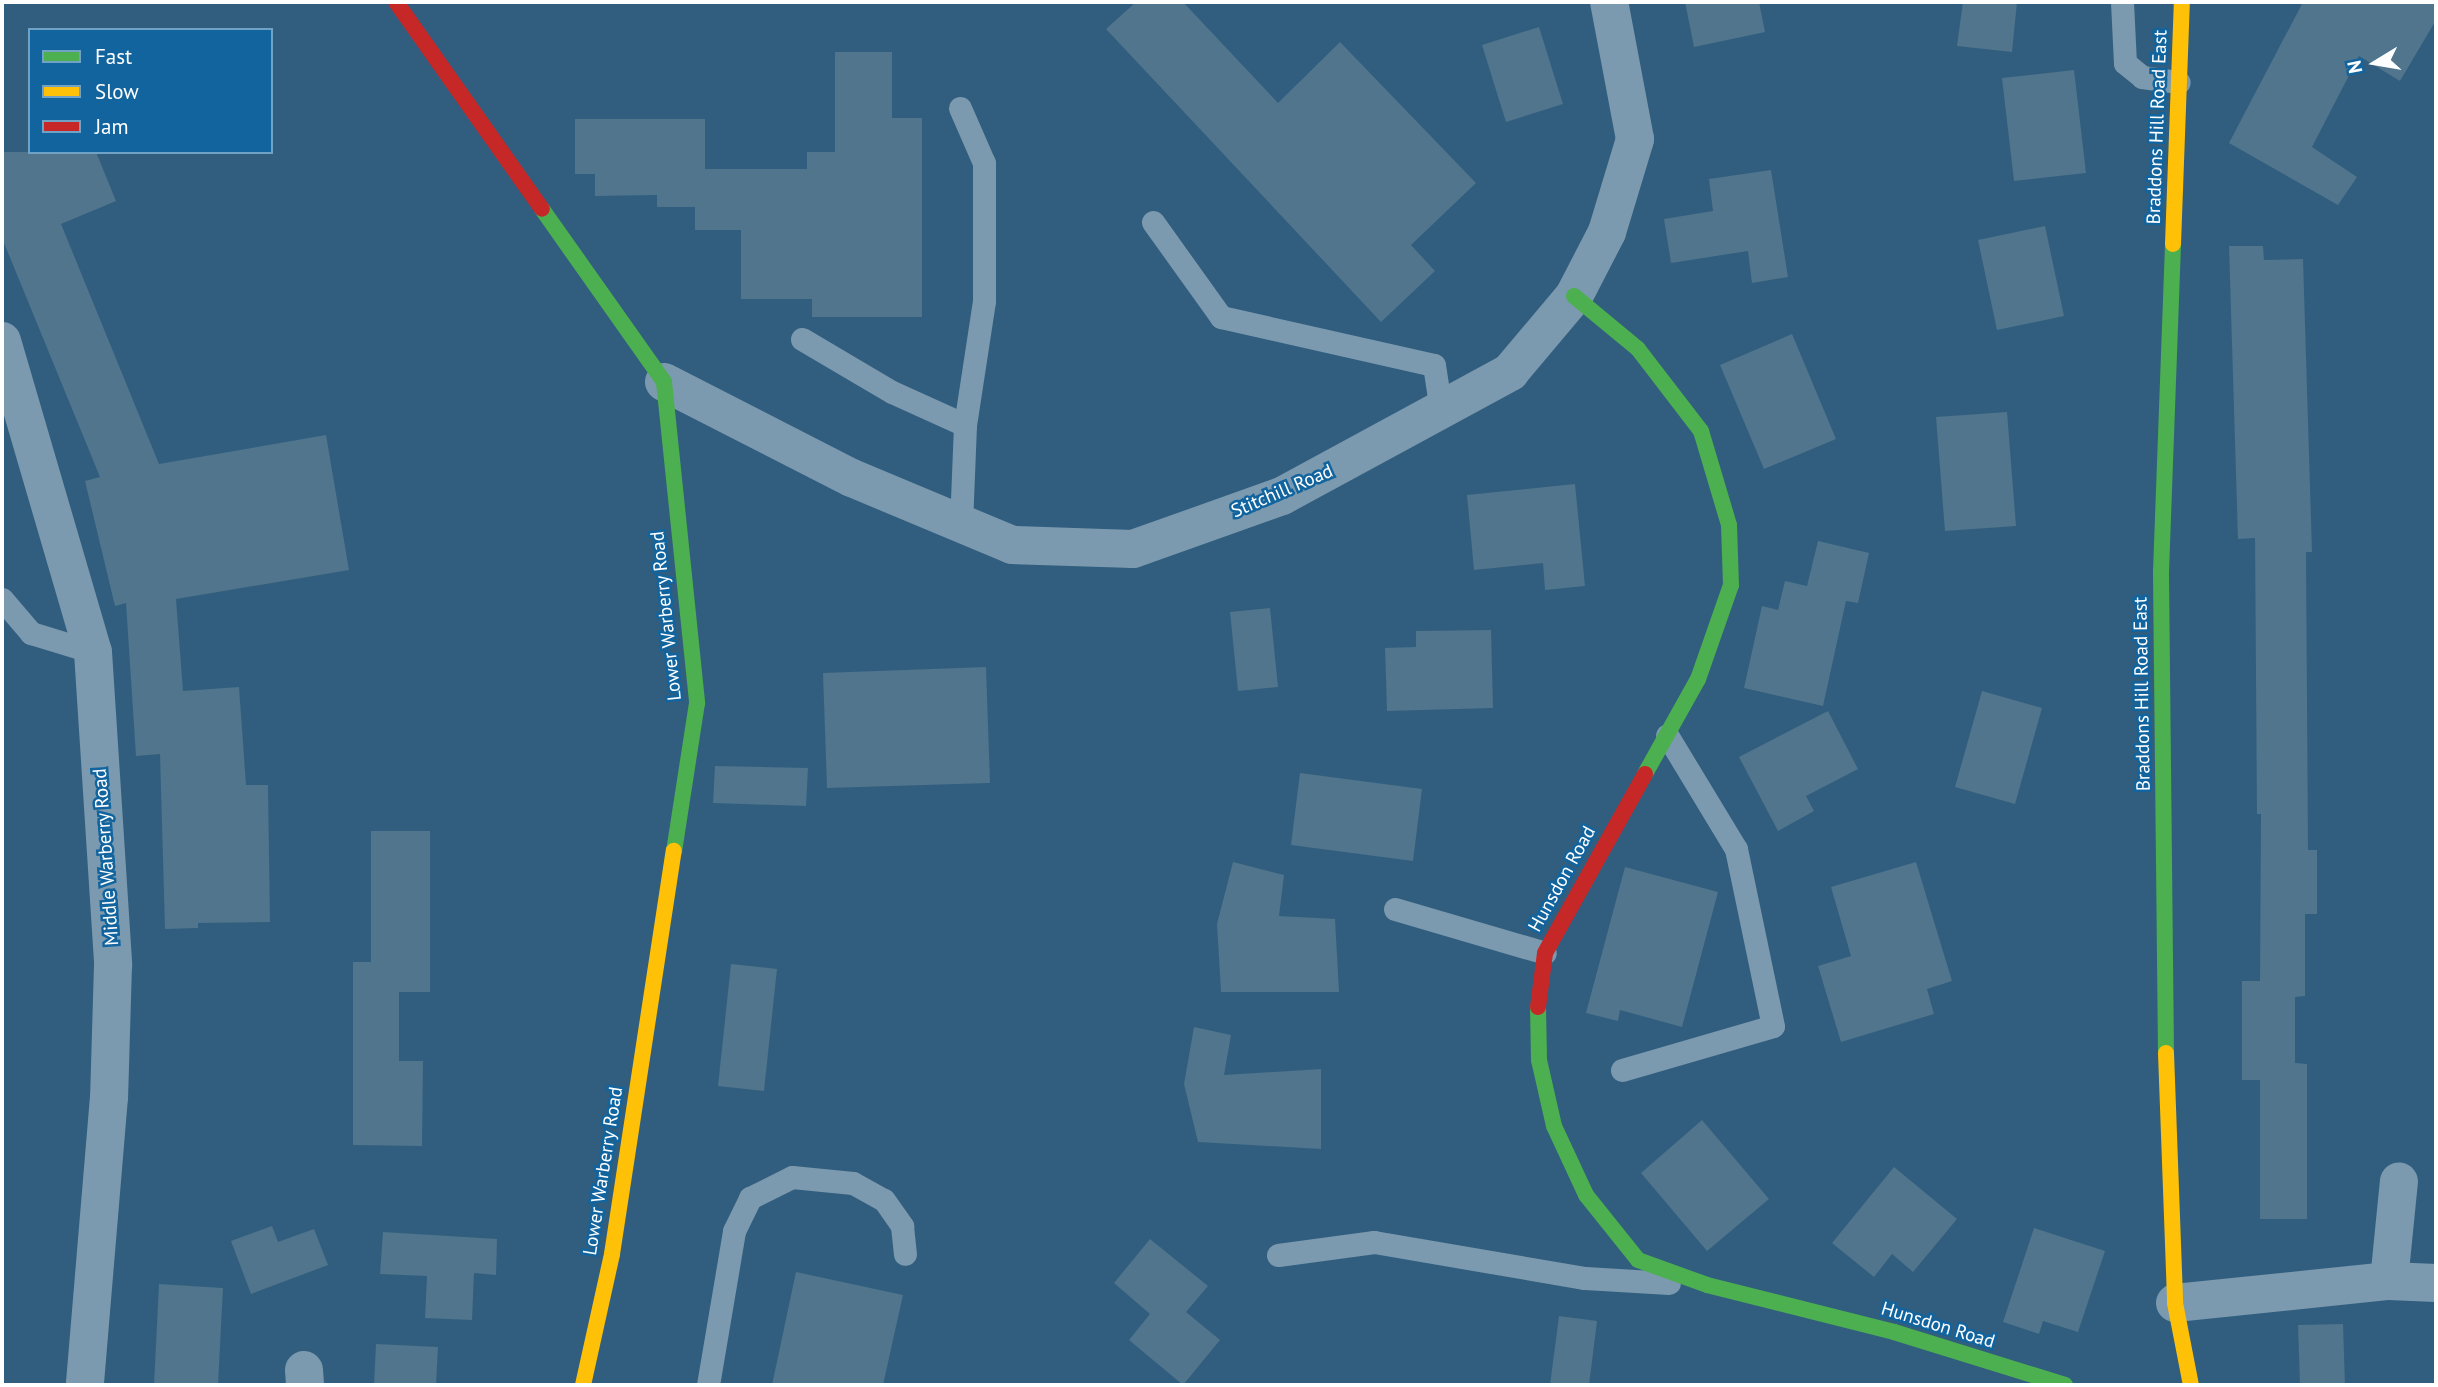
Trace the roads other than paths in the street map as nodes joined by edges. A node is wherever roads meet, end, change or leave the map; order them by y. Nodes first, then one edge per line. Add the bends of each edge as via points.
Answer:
1 (396, 2) edge
2 (1609, 2) edge
3 (2122, 2) edge
4 (2182, 2) edge
5 (2179, 82) junction
6 (960, 108) dead end
7 (1153, 222) dead end
8 (1574, 296) junction
9 (802, 339) dead end
10 (2, 341) edge
11 (664, 382) junction
12 (1441, 411) junction
13 (965, 425) junction
14 (961, 524) junction
15 (2, 599) edge
16 (93, 652) junction
17 (1667, 735) junction
18 (1395, 909) dead end
19 (1545, 953) junction
20 (1622, 1070) dead end
21 (2399, 1181) dead end
22 (905, 1254) dead end
23 (1278, 1255) dead end
24 (2389, 1281) junction
25 (2436, 1283) edge
26 (1707, 1285) junction
27 (2175, 1303) junction
28 (85, 1385) edge
29 (583, 1385) edge
30 (708, 1385) edge
31 (2065, 1385) edge
32 (2191, 1385) edge

1 - 11 street, Lower Warberry Road
2 - 8 street, Stitchill Road via 1634,139 1607,232
3 - 5 lane via 2125,63 2142,76
4 - 5 street, Braddons Hill Road East
5 - 27 street, Braddons Hill Road East via 2161,572 2166,1056
6 - 13 lane via 984,163 984,301
7 - 12 lane via 1221,317 1434,365
8 - 12 street, Stitchill Road via 1510,372
8 - 17 street, Hunsdon Road via 1639,349 1701,431 1729,525 1731,585 1698,679
9 - 13 lane via 891,392
10 - 16 street, Middle Warberry Road
11 - 14 street, Stitchill Road via 852,478
11 - 29 street, Lower Warberry Road via 697,703 612,1254
12 - 14 street, Stitchill Road via 1282,496 1133,549 1012,545
13 - 14 lane
15 - 16 lane via 31,633
16 - 28 street, Middle Warberry Road via 113,965 109,1097
17 - 19 street, Hunsdon Road
17 - 20 lane via 1736,849 1773,1027
18 - 19 lane
19 - 26 street, Hunsdon Road via 1538,999 1539,1060 1554,1126 1586,1195 1638,1260
21 - 24 street
22 - 30 lane via 902,1226 884,1200 853,1184 792,1177 750,1198 734,1231
23 - 26 lane via 1374,1242 1585,1279
24 - 25 street
24 - 27 street
26 - 31 street, Hunsdon Road via 1894,1332
27 - 32 street, Braddons Hill Road East

